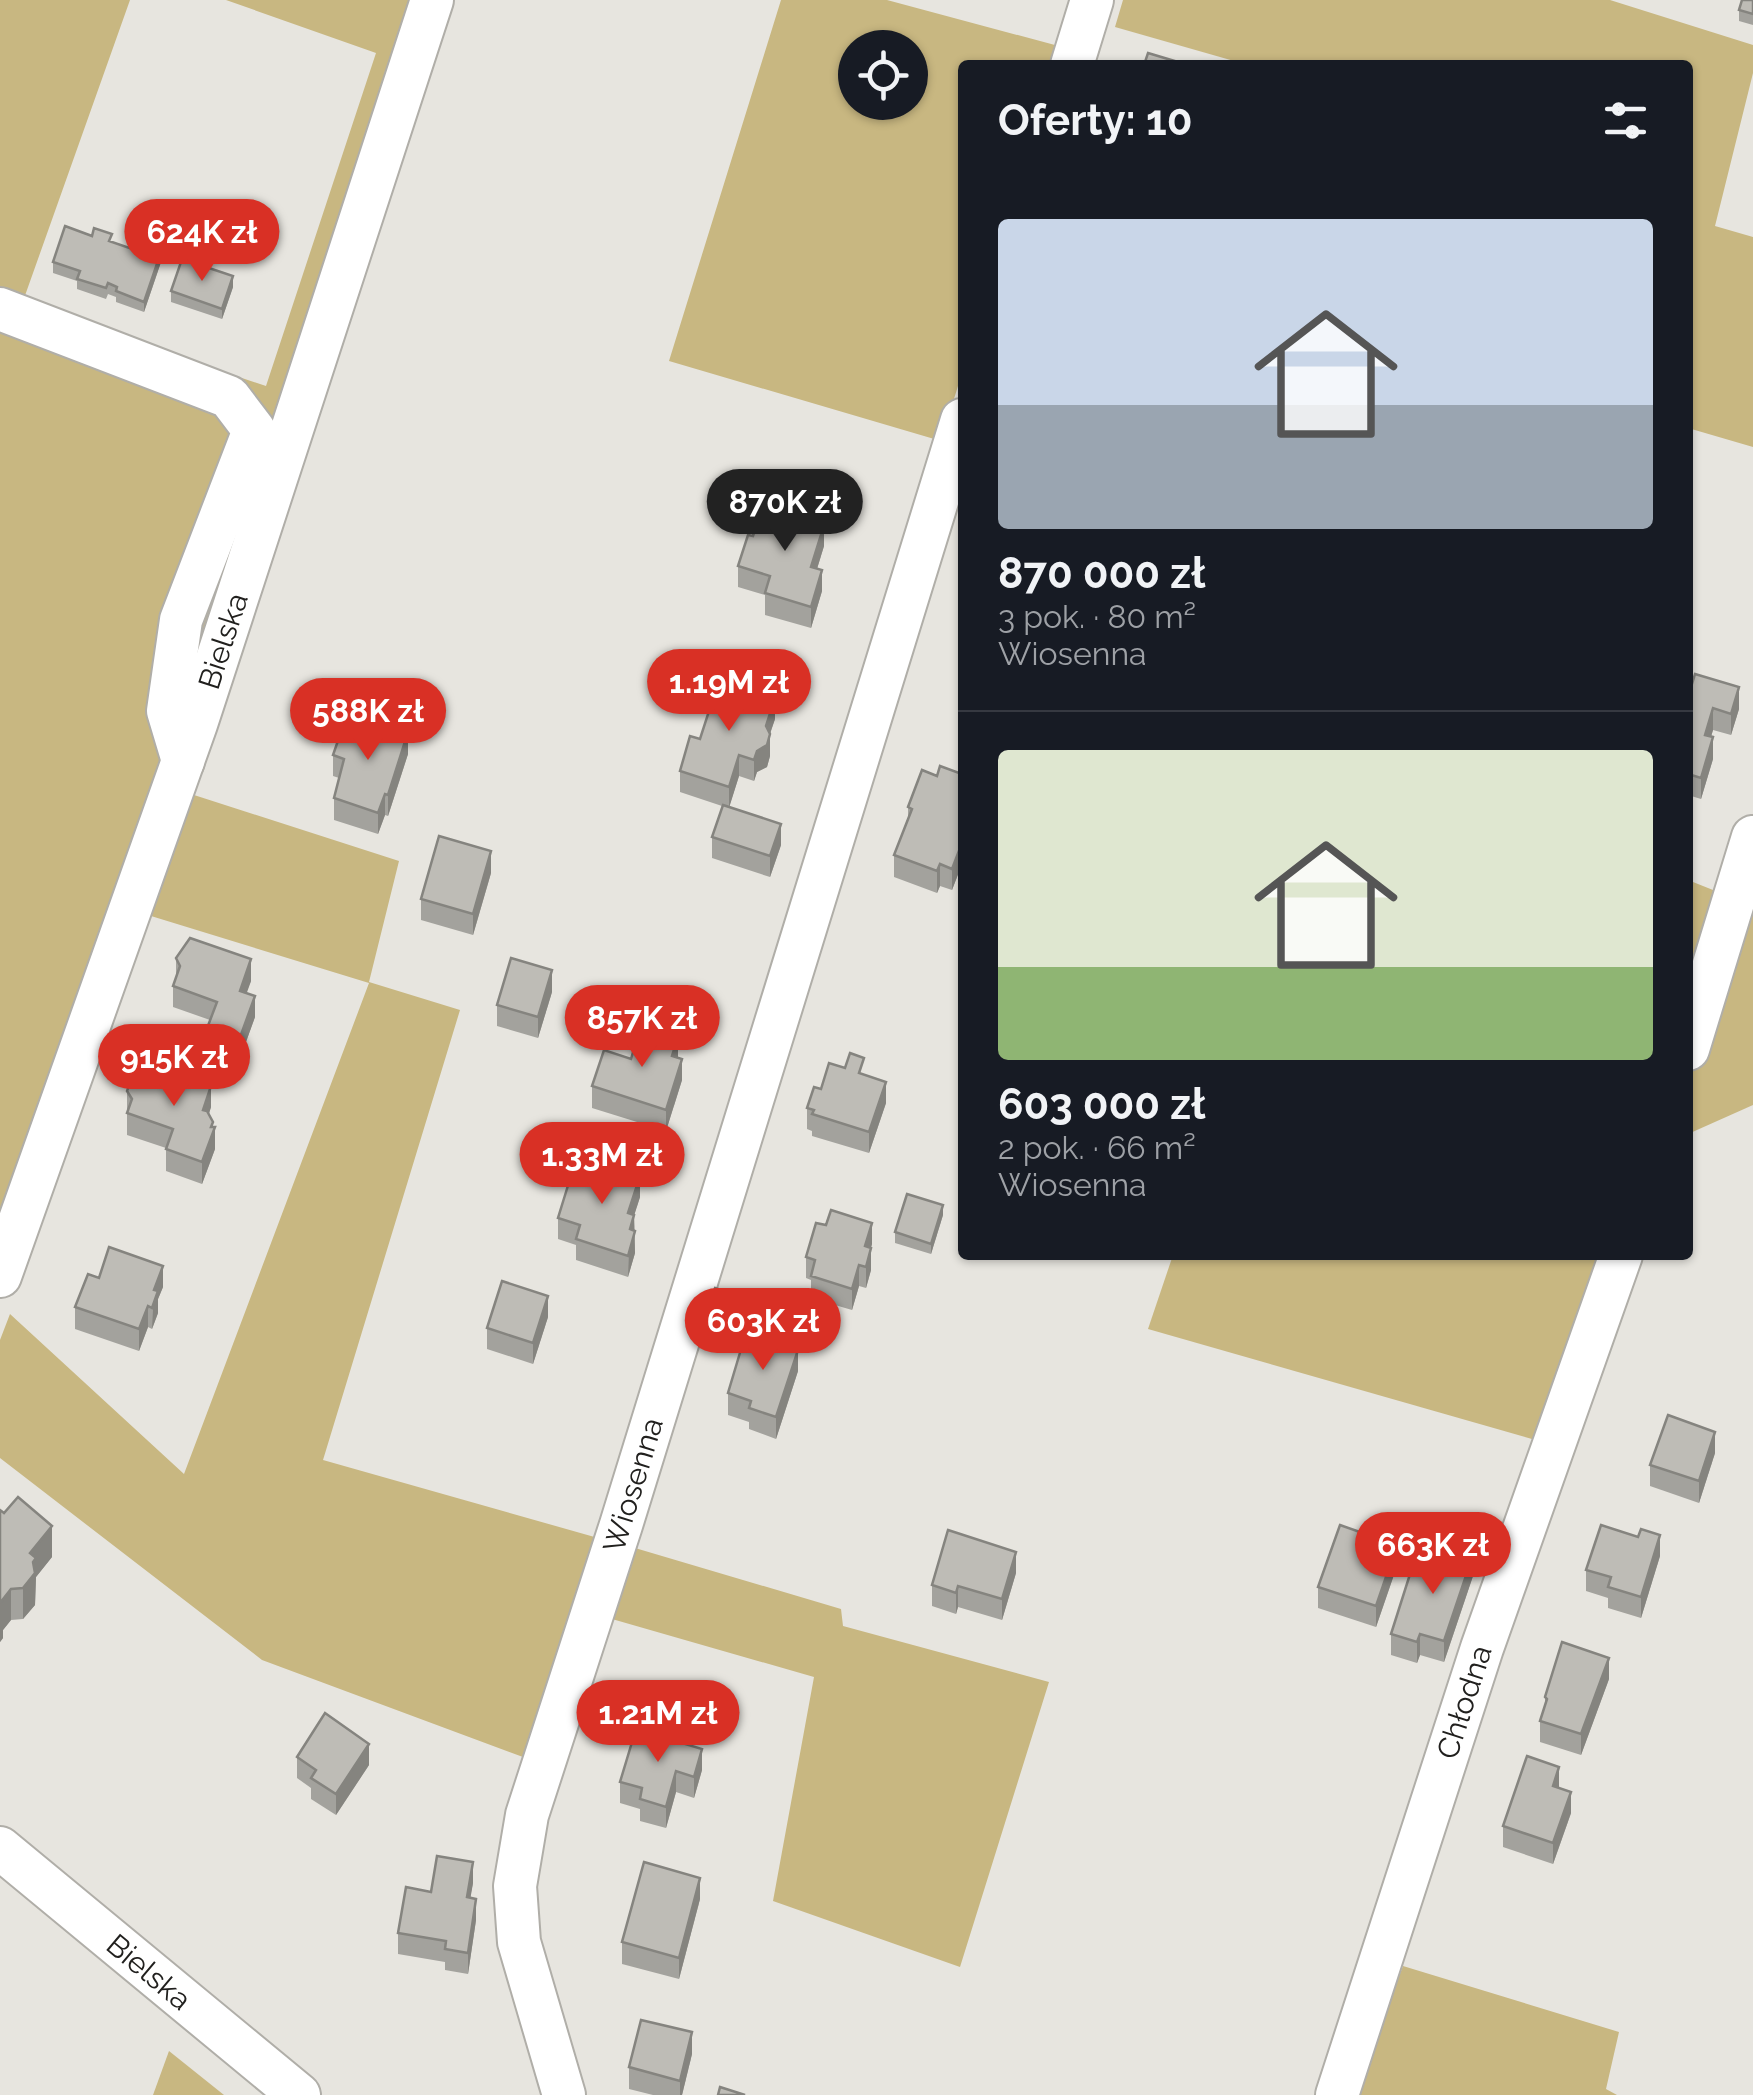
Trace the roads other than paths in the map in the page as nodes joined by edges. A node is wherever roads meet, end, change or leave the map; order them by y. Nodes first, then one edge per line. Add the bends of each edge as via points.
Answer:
1 (432, 0) edge
2 (1092, 0) edge
3 (1074, 60) edge
4 (0, 309) edge
5 (958, 433) edge
6 (183, 761) junction
7 (1753, 837) edge
8 (1693, 1033) edge
9 (1620, 1260) edge
10 (0, 1276) edge
11 (0, 1848) edge
12 (299, 2095) edge
13 (564, 2095) edge
14 (1337, 2095) edge

1 - 6 street, Bielska
2 - 3 street
4 - 6 street via 229,397 254,430 181,620 168,711
5 - 13 street, Wiosenna via 527,1815 516,1886 519,1942
6 - 10 street, Bielska
7 - 8 street
9 - 14 street, Chłodna via 1482,1648
11 - 12 street, Bielska

